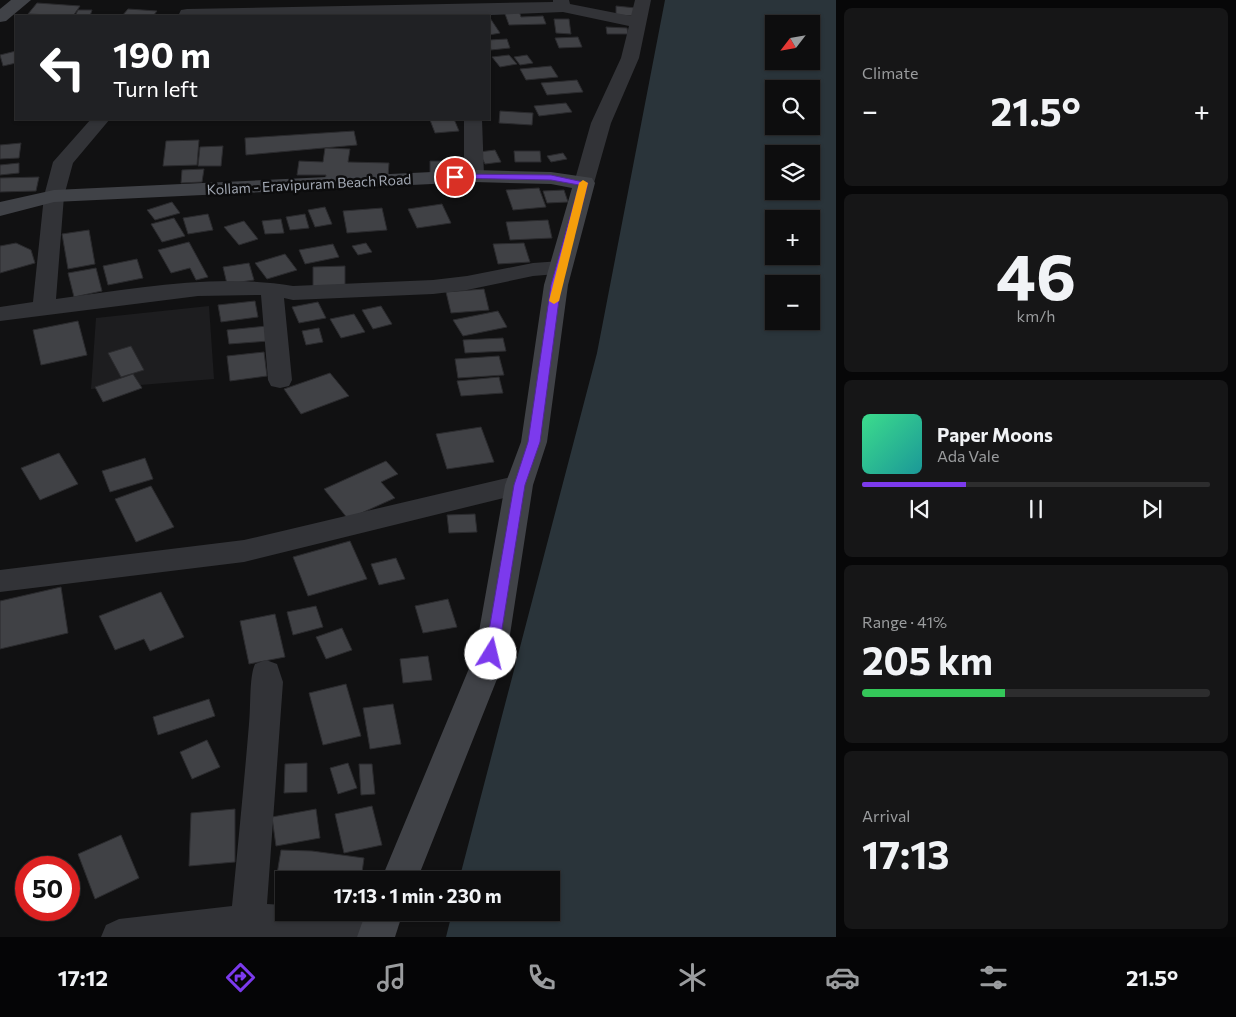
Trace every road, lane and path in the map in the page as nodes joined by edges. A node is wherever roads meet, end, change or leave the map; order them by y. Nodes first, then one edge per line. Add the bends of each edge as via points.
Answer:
1 (22, 0) edge
2 (643, 0) edge
3 (562, 3) edge
4 (188, 10) edge
5 (457, 13) edge
6 (0, 17) edge
7 (638, 22) junction
8 (100, 120) edge
9 (473, 120) edge
10 (474, 176) junction
11 (584, 183) junction
12 (54, 196) junction
13 (0, 209) edge
14 (561, 268) junction
15 (272, 288) junction
16 (44, 306) junction
17 (0, 314) edge
18 (280, 380) dead end
19 (520, 485) junction
20 (0, 581) edge
21 (266, 673) dead end
22 (403, 871) edge
23 (248, 921) junction
24 (380, 926) edge
25 (119, 937) edge

1 - 6 main road
2 - 7 street
3 - 5 street
3 - 7 street
4 - 5 street
7 - 11 street via 630,58 601,123
8 - 12 street via 63,162
9 - 10 street
10 - 11 main road, Kollam - Eravipuram Beach Road via 551,178
10 - 12 main road, Kollam - Eravipuram Beach Road
11 - 14 main road
12 - 13 main road, Kollam - Eravipuram Beach Road
12 - 16 street
14 - 15 street via 542,267 456,285 424,288 293,292
14 - 19 main road via 534,442
15 - 16 street via 208,288
15 - 18 street
16 - 17 street
19 - 20 street via 244,551
19 - 22 main road via 491,654
21 - 23 street via 266,725
23 - 24 street
23 - 25 street

